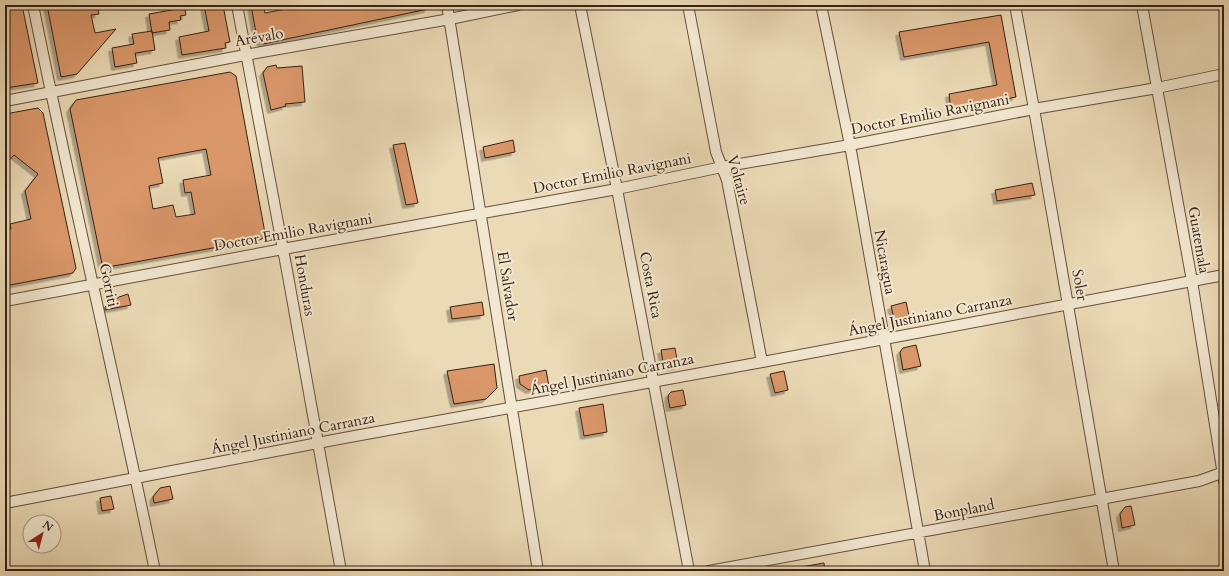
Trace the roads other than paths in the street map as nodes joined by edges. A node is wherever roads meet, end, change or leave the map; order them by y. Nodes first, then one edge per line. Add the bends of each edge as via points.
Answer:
1 (33, 5) edge
2 (237, 5) edge
3 (448, 5) edge
4 (518, 5) edge
5 (580, 5) edge
6 (688, 5) edge
7 (821, 5) edge
8 (1015, 5) edge
9 (1142, 5) edge
10 (450, 19) junction
11 (245, 55) junction
12 (1224, 74) edge
13 (1157, 88) junction
14 (50, 92) junction
15 (5, 101) edge
16 (1034, 109) junction
17 (850, 145) junction
18 (722, 167) junction
19 (618, 189) junction
20 (482, 213) junction
21 (283, 249) junction
22 (1224, 275) edge
23 (1192, 281) junction
24 (94, 284) junction
25 (5, 301) edge
26 (1068, 305) junction
27 (883, 338) junction
28 (762, 362) junction
29 (654, 381) junction
30 (512, 408) junction
31 (317, 443) junction
32 (1224, 475) edge
33 (136, 477) junction
34 (1102, 499) junction
35 (5, 503) edge
36 (918, 534) junction
37 (155, 571) edge
38 (341, 571) edge
39 (538, 571) edge
40 (689, 571) edge
41 (709, 571) edge
42 (925, 571) edge
43 (1114, 571) edge

1 - 14 street, Gorriti
2 - 11 street, Honduras
3 - 10 street, El Salvador
4 - 10 street, Arévalo
5 - 19 street, Costa Rica
6 - 18 street, Voltaire via 716,152
7 - 17 street, Nicaragua
8 - 16 street, Soler
9 - 13 street, Guatemala
10 - 11 street, Arévalo
10 - 20 street, El Salvador
11 - 14 street, Arévalo
11 - 21 street, Honduras
12 - 13 street, Doctor Emilio Ravignani
13 - 16 street, Doctor Emilio Ravignani
13 - 23 street, Guatemala
14 - 15 street, Arévalo
14 - 24 street, Gorriti
16 - 17 street, Doctor Emilio Ravignani
16 - 26 street, Soler
17 - 18 street, Doctor Emilio Ravignani
17 - 27 street, Nicaragua
18 - 19 street, Doctor Emilio Ravignani
18 - 28 street, Voltaire via 727,180
19 - 20 street, Doctor Emilio Ravignani
19 - 29 street, Costa Rica
20 - 21 street, Doctor Emilio Ravignani
20 - 30 street, El Salvador
21 - 24 street, Doctor Emilio Ravignani
21 - 31 street, Honduras
22 - 23 street, Ángel Justiniano Carranza
23 - 26 street, Ángel Justiniano Carranza
23 - 32 street, Guatemala
24 - 25 street, Doctor Emilio Ravignani
24 - 33 street, Gorriti
26 - 27 street, Ángel Justiniano Carranza
26 - 34 street, Soler
27 - 28 street, Ángel Justiniano Carranza
27 - 36 street, Nicaragua
28 - 29 street, Ángel Justiniano Carranza
29 - 30 street, Ángel Justiniano Carranza
29 - 40 street, Costa Rica
30 - 31 street, Ángel Justiniano Carranza
30 - 39 street, El Salvador
31 - 33 street, Ángel Justiniano Carranza
31 - 38 street, Honduras
32 - 34 street, Bonpland
33 - 35 street, Ángel Justiniano Carranza
33 - 37 street, Gorriti
34 - 36 street, Bonpland
34 - 43 street, Soler
36 - 41 street, Bonpland
36 - 42 street, Nicaragua

